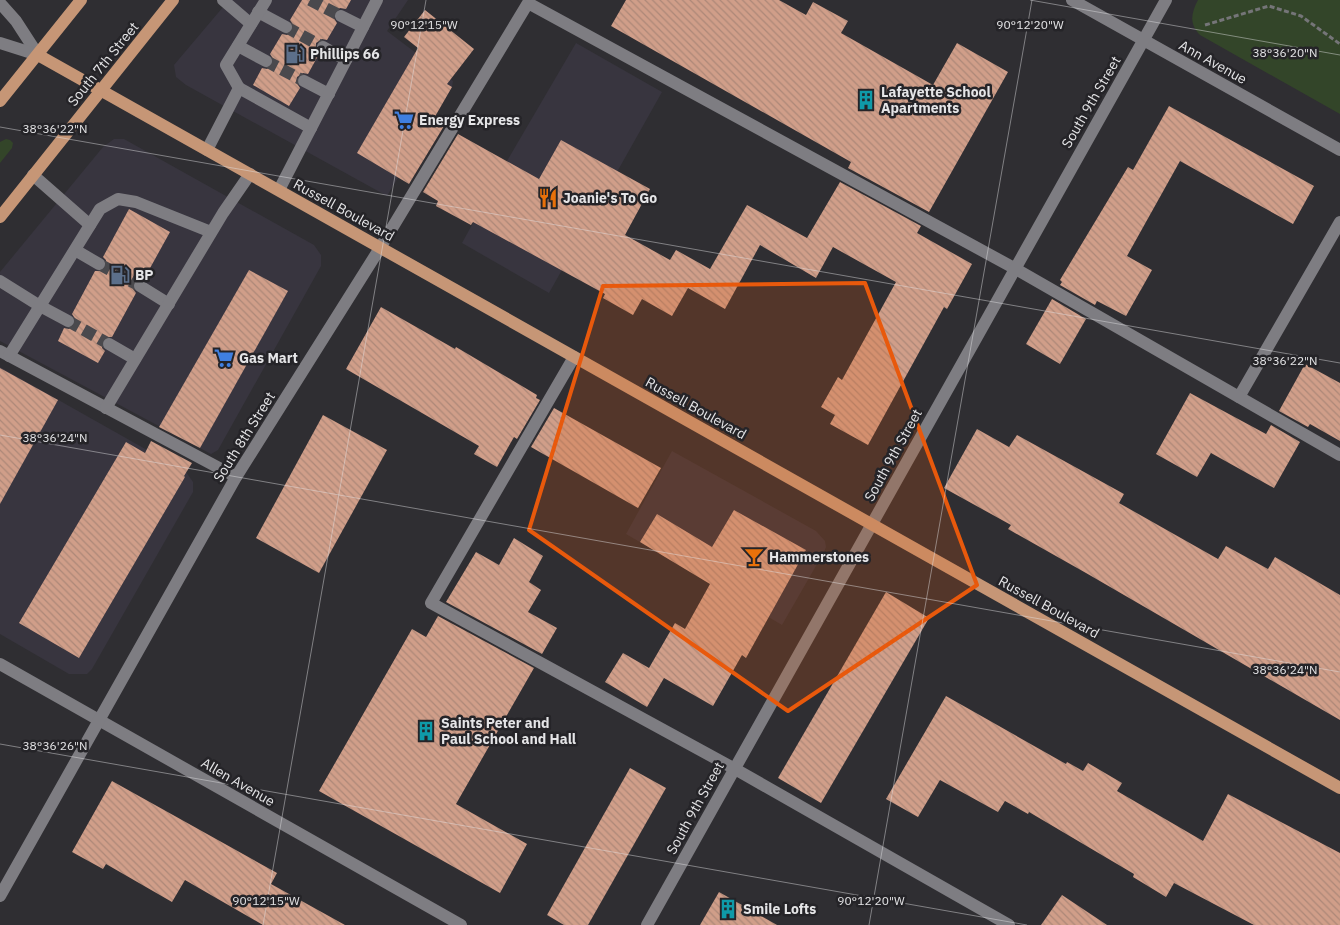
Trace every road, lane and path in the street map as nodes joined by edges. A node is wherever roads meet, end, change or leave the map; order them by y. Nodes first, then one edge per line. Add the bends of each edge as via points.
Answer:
1 (81, 0) edge
2 (173, 0) edge
3 (223, 0) edge
4 (266, 0) edge
5 (377, 0) edge
6 (1072, 0) edge
7 (1166, 0) edge
8 (0, 3) edge
9 (258, 12) junction
10 (341, 16) tunnel mouth
11 (251, 24) junction
12 (1205, 25) dead end
13 (286, 27) tunnel mouth
14 (362, 28) junction
15 (1143, 40) junction
16 (0, 43) edge
17 (1340, 44) edge
18 (238, 46) junction
19 (323, 47) tunnel mouth
20 (38, 55) junction
21 (346, 60) junction
22 (266, 61) tunnel mouth
23 (304, 81) tunnel mouth
24 (239, 88) junction
25 (101, 90) junction
26 (329, 94) junction
27 (0, 101) edge
28 (311, 128) junction
29 (207, 150) junction
30 (1340, 150) edge
31 (250, 174) junction
32 (33, 175) junction
33 (279, 190) junction
34 (0, 217) edge
35 (1340, 222) edge
36 (90, 225) junction
37 (211, 232) junction
38 (380, 248) junction
39 (74, 250) junction
40 (99, 264) tunnel mouth
41 (1014, 268) junction
42 (0, 281) edge
43 (140, 286) tunnel mouth
44 (169, 304) junction
45 (40, 306) junction
46 (68, 322) tunnel mouth
47 (108, 344) tunnel mouth
48 (5, 353) edge
49 (574, 357) junction
50 (136, 359) junction
51 (1240, 397) junction
52 (106, 408) junction
53 (1340, 455) edge
54 (236, 477) junction
55 (872, 524) junction
56 (0, 664) edge
57 (98, 720) junction
58 (735, 769) junction
59 (1340, 788) edge
60 (0, 896) edge
61 (461, 925) edge
62 (647, 925) edge
63 (1009, 925) edge

1 - 20 main road
2 - 25 main road, South 7th Street
3 - 11 street
4 - 9 street
5 - 14 street
6 - 15 street, Ann Avenue
7 - 15 street, South 9th Street
8 - 20 street, Russell Boulevard
9 - 11 street
9 - 13 street
10 - 14 street
11 - 18 street
12 - 17 path via 1269,6 1301,16
14 - 21 street
15 - 30 street, Ann Avenue
15 - 41 street, South 9th Street
16 - 20 street, Russell Boulevard
18 - 22 street
18 - 24 street via 226,65
19 - 21 street
20 - 25 main road, Russell Boulevard
20 - 27 main road
21 - 26 street
23 - 26 street
24 - 28 street
24 - 29 street
25 - 29 main road, Russell Boulevard
25 - 32 main road, South 7th Street
26 - 28 street
28 - 33 street
29 - 31 main road, Russell Boulevard
31 - 33 main road, Russell Boulevard
31 - 37 street
32 - 34 main road, South 7th Street
32 - 36 street
33 - 38 main road, Russell Boulevard
35 - 51 street
36 - 37 street via 100,209 118,199 136,202
36 - 39 street
37 - 44 street
38 - 41 street, South 8th Street via 528,3
38 - 49 main road, Russell Boulevard
38 - 54 street, South 8th Street
39 - 40 street
39 - 45 street
41 - 51 street
41 - 55 street, South 9th Street
42 - 45 street
43 - 44 street
44 - 50 street
45 - 46 street
45 - 48 street
47 - 50 street
48 - 52 street
49 - 55 main road, Russell Boulevard
49 - 58 street via 430,603
50 - 52 street
51 - 53 street
52 - 54 street
54 - 57 street, South 8th Street
55 - 58 street, South 9th Street
55 - 59 main road, Russell Boulevard
56 - 57 street, Allen Avenue
57 - 60 street, South 8th Street
57 - 61 street, Allen Avenue
58 - 62 street, South 9th Street
58 - 63 street

